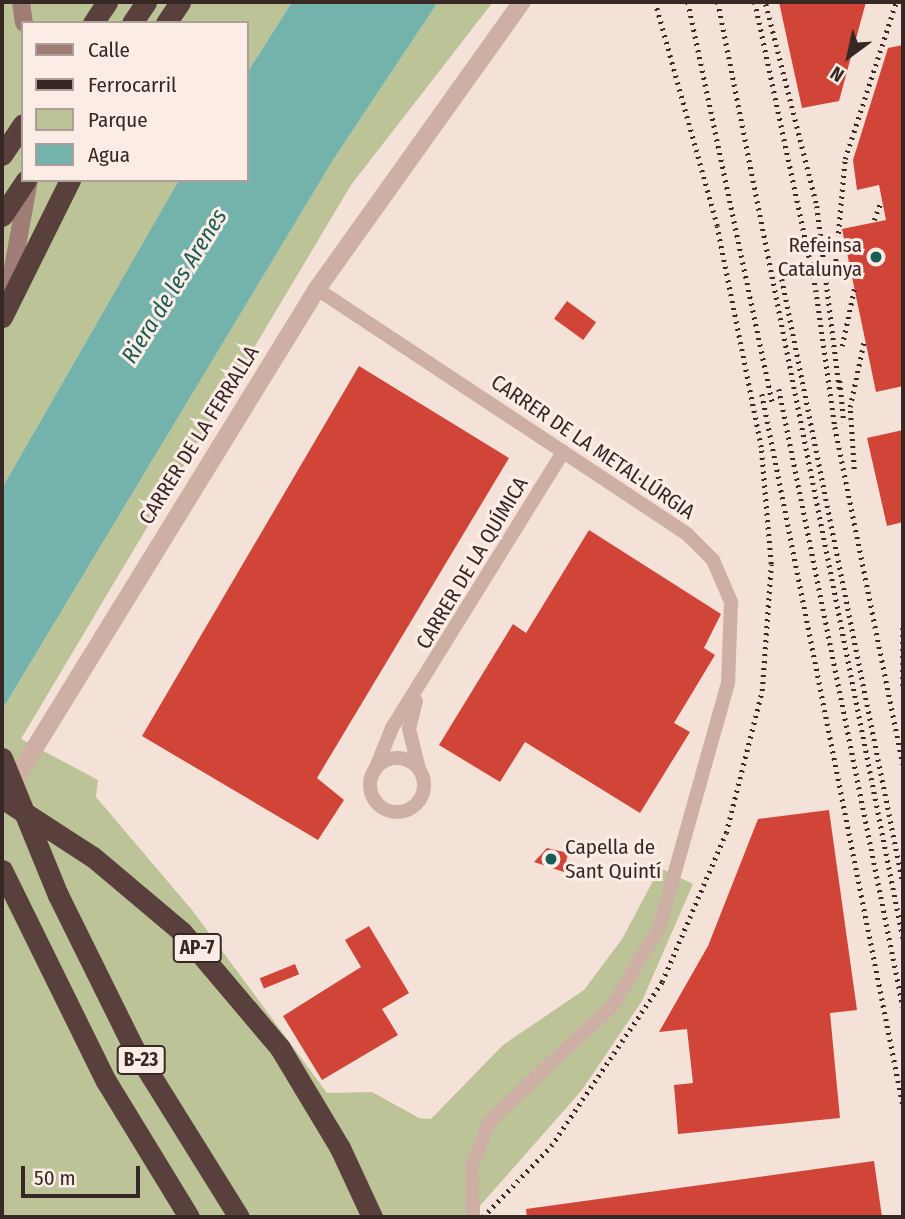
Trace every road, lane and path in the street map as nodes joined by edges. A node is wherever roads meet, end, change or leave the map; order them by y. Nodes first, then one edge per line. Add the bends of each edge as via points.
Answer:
1 (21, 2) edge
2 (107, 2) edge
3 (146, 2) edge
4 (180, 2) edge
5 (523, 2) edge
6 (24, 21) edge
7 (94, 21) edge
8 (133, 21) edge
9 (167, 21) edge
10 (21, 127) edge
11 (2, 155) edge
12 (27, 182) edge
13 (28, 182) edge
14 (69, 182) edge
15 (2, 216) edge
16 (317, 289) junction
17 (2, 312) edge
18 (2, 317) edge
19 (563, 452) junction
20 (417, 696) junction
21 (2, 758) edge
22 (419, 769) junction
23 (375, 770) junction
24 (2, 800) edge
25 (2, 870) edge
26 (189, 1217) edge
27 (239, 1217) edge
28 (372, 1217) edge
29 (473, 1217) edge

1 - 6 main road
2 - 7 highway
3 - 8 highway
4 - 9 highway
5 - 16 street, CARRER DE LA FERRALLA via 447,100
10 - 11 highway
12 - 15 highway
13 - 17 main road
14 - 18 highway
16 - 19 street, CARRER DE LA METAL·LÚRGIA
16 - 24 street, CARRER DE LA FERRALLA
19 - 20 street, CARRER DE LA QUÍMICA
19 - 29 street, CARRER DE LA METAL·LÚRGIA via 666,519 713,560 731,602 732,664 666,907 648,952 599,1020 490,1121 472,1165
20 - 22 street, CARRER DE LA QUÍMICA via 409,729
20 - 23 street, CARRER DE LA QUÍMICA via 392,728
21 - 27 highway, B-23, bridge via 58,895 133,1047
22 - 23 street via 396,758
22 - 23 street via 423,795 411,809 394,812 372,796
24 - 28 highway, AP-7, bridge via 93,857 182,932 280,1048 340,1148
25 - 26 highway, B-23 via 106,1081

